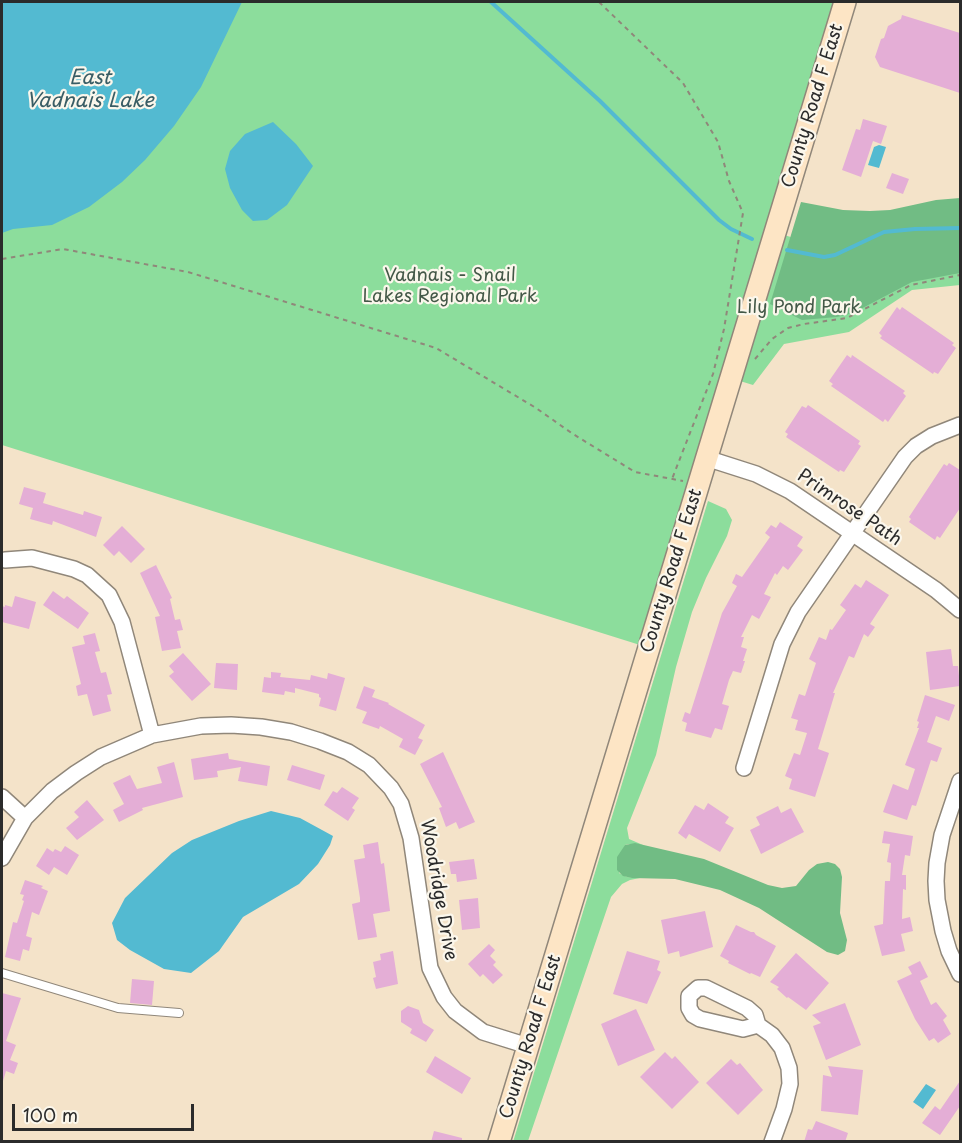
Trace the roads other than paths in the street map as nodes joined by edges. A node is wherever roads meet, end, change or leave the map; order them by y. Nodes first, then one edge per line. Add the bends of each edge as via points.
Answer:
1 (845, 2) edge
2 (960, 425) edge
3 (706, 458) junction
4 (852, 533) junction
5 (5, 560) dead end
6 (960, 610) edge
7 (152, 735) junction
8 (744, 768) dead end
9 (960, 781) edge
10 (2, 797) edge
11 (25, 818) junction
12 (2, 858) edge
13 (2, 973) edge
14 (960, 974) edge
15 (178, 1013) dead end
16 (758, 1025) dead end
17 (528, 1046) junction
18 (499, 1142) edge
19 (772, 1142) edge

1 - 3 street, County Road F East
2 - 4 street via 935,434 913,449
3 - 4 street, Primrose Path via 770,479
3 - 17 street, County Road F East
4 - 6 street, Primrose Path
4 - 8 street via 786,634
5 - 7 street via 32,558 74,569 87,575 109,596 122,622
7 - 11 street, Woodridge Drive via 101,757 76,773
7 - 17 street, Woodridge Drive via 201,726 261,727 320,741 369,765 391,788 407,820 427,953 436,983 455,1011 469,1023
9 - 14 street via 942,835 936,881 943,930
10 - 11 street
11 - 12 street, Woodridge Drive
13 - 15 lane via 118,1008
16 - 19 street via 779,1043 789,1068 788,1095
17 - 18 street, County Road F East

